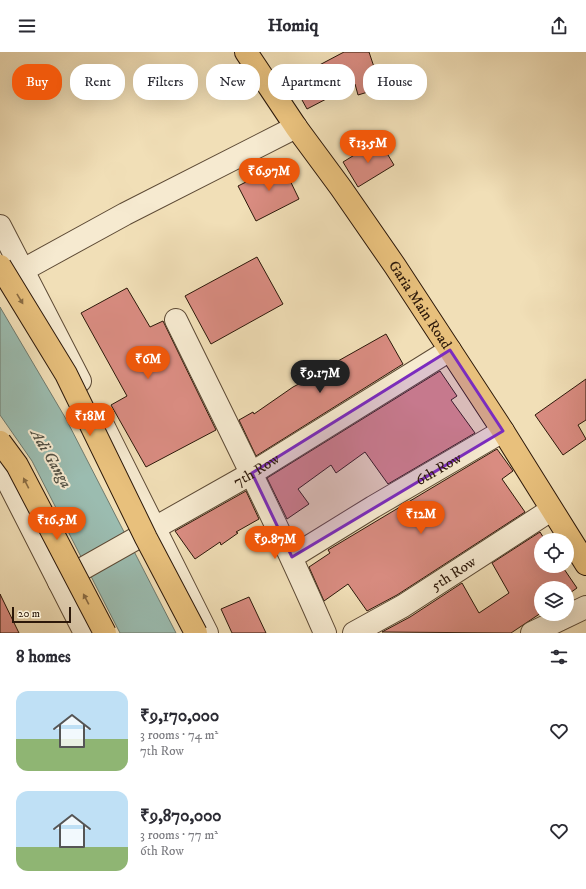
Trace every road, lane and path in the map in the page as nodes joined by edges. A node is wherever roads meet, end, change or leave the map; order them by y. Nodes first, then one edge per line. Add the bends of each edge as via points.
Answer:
1 (246, 52) edge
2 (296, 127) junction
3 (0, 226) edge
4 (0, 266) edge
5 (23, 270) junction
6 (176, 320) dead end
7 (450, 350) junction
8 (503, 431) junction
9 (0, 442) edge
10 (0, 466) edge
11 (252, 473) junction
12 (551, 510) junction
13 (155, 528) junction
14 (292, 557) junction
15 (586, 564) edge
16 (59, 582) junction
17 (586, 607) edge
18 (84, 633) edge
19 (105, 633) edge
20 (196, 633) edge
21 (207, 633) edge
22 (325, 633) edge
23 (354, 633) edge
24 (532, 633) edge

1 - 2 main road, Garia Main Road
2 - 5 street via 125,214
2 - 7 main road, Garia Main Road via 391,260
3 - 5 street
4 -> 20 main road, bridge via 66,374 146,538
5 - 13 street
6 - 11 street
7 - 8 main road, Garia Main Road
7 - 11 street, 7th Row
8 - 12 main road, Garia Main Road
8 - 14 street, 6th Row
19 -> 9 main road, bridge via 17,465
10 - 16 street
11 - 13 street, 7th Row
11 - 14 street
12 - 15 main road, Garia Main Road
12 - 23 street, 5th Row via 403,606
13 - 16 street, 7th Row
13 - 21 street
14 - 22 street
16 - 18 street
17 - 24 street

